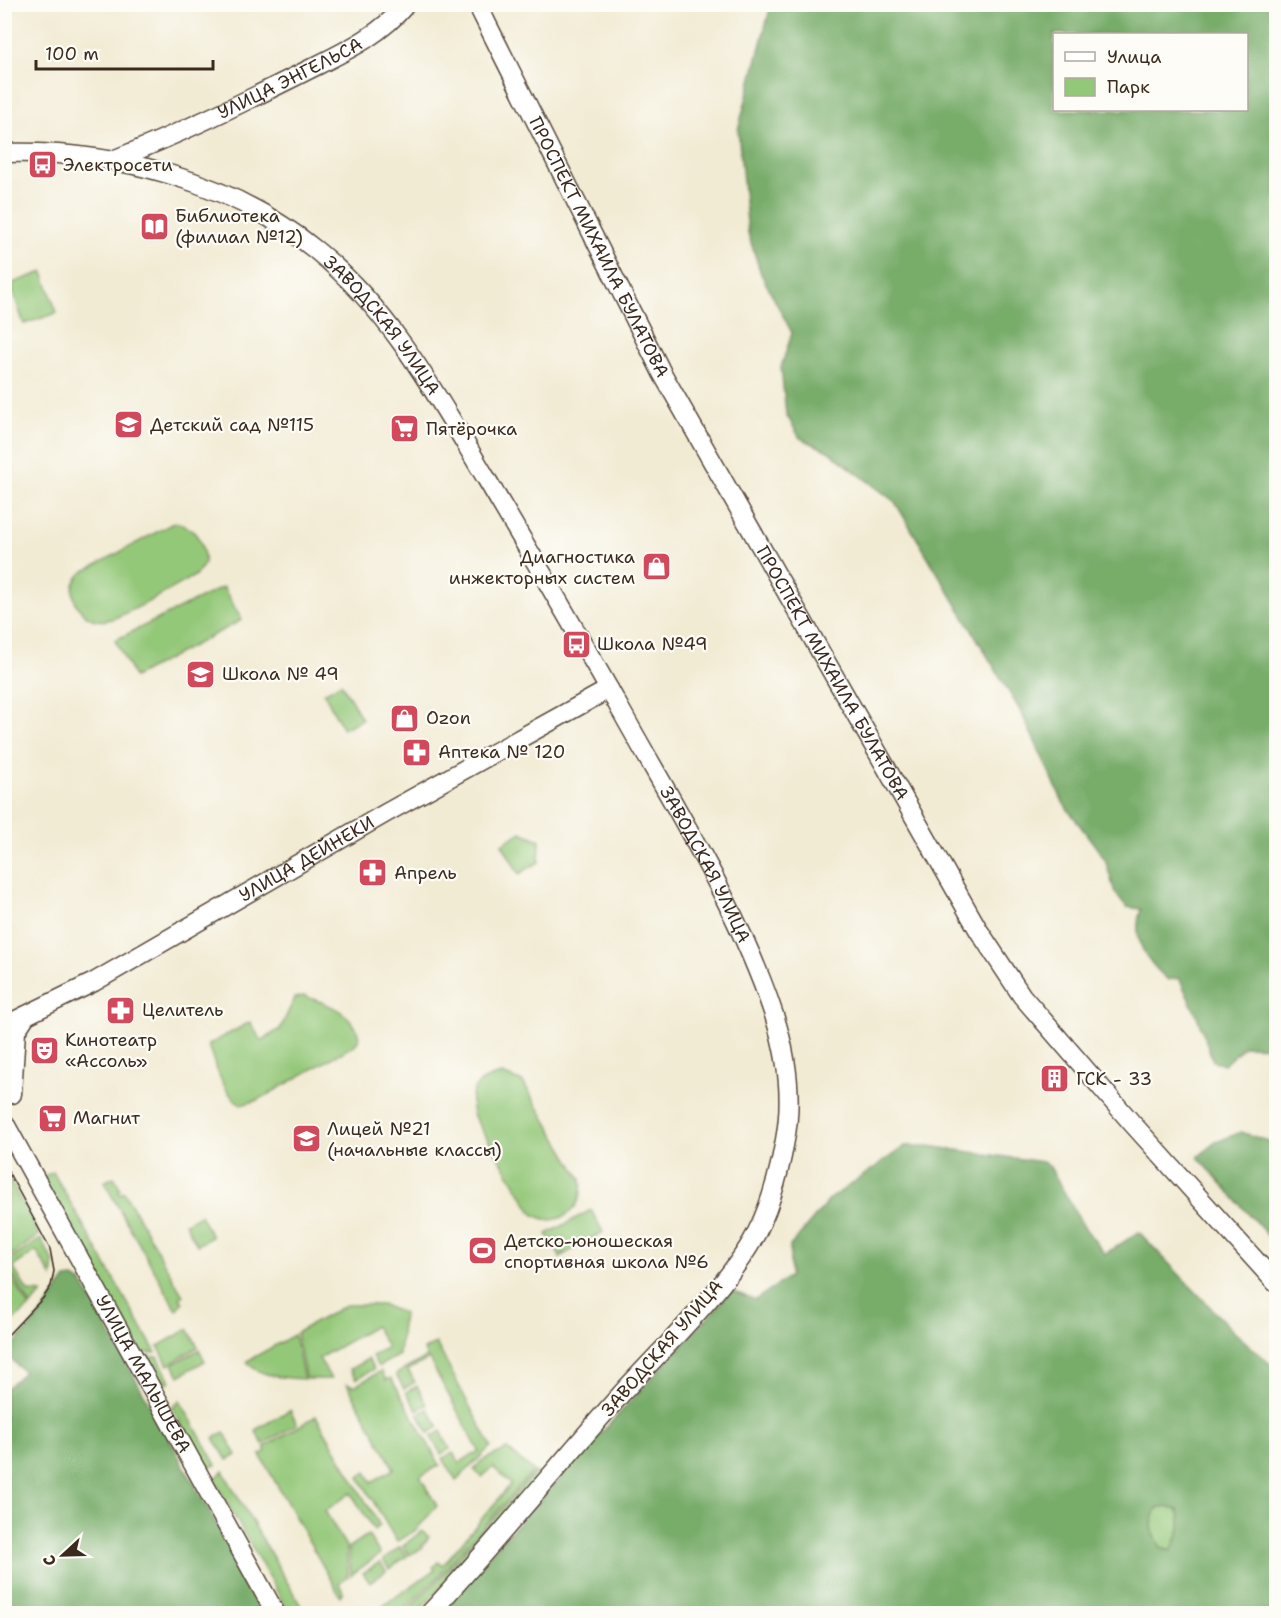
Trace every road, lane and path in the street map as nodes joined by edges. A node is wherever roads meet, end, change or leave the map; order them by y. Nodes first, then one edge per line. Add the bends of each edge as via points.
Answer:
1 (406, 4) edge
2 (477, 4) edge
3 (165, 140) junction
4 (4, 153) edge
5 (112, 161) junction
6 (172, 175) junction
7 (609, 689) junction
8 (15, 1022) edge
9 (4, 1066) edge
10 (12, 1094) junction
11 (8, 1128) edge
12 (1276, 1283) edge
13 (276, 1614) edge
14 (429, 1614) edge

1 - 3 street, УЛИЦА ЭНГЕЛЬСА via 365,40
2 - 12 street, ПРОСПЕКТ МИХАИЛА БУЛАТОВА via 662,373 979,930 1023,996
3 - 5 street, ЗАВОДСКАЯ УЛИЦА
3 - 6 street via 160,162
4 - 5 street, ЗАВОДСКАЯ УЛИЦА
5 - 6 street, ЗАВОДСКАЯ УЛИЦА
6 - 7 street, ЗАВОДСКАЯ УЛИЦА via 262,212 315,249 368,298 393,328 434,391
7 - 8 street, УЛИЦА ДЕЙНЕКИ via 107,975
7 - 14 street, ЗАВОДСКАЯ УЛИЦА via 724,902 774,1015 788,1075 786,1134 765,1213 750,1243 689,1319
8 - 10 street
9 - 10 street, УЛИЦА МАЛЫШЕВА
10 - 11 street, УЛИЦА МАЛЫШЕВА
11 - 13 street, УЛИЦА МАЛЫШЕВА

